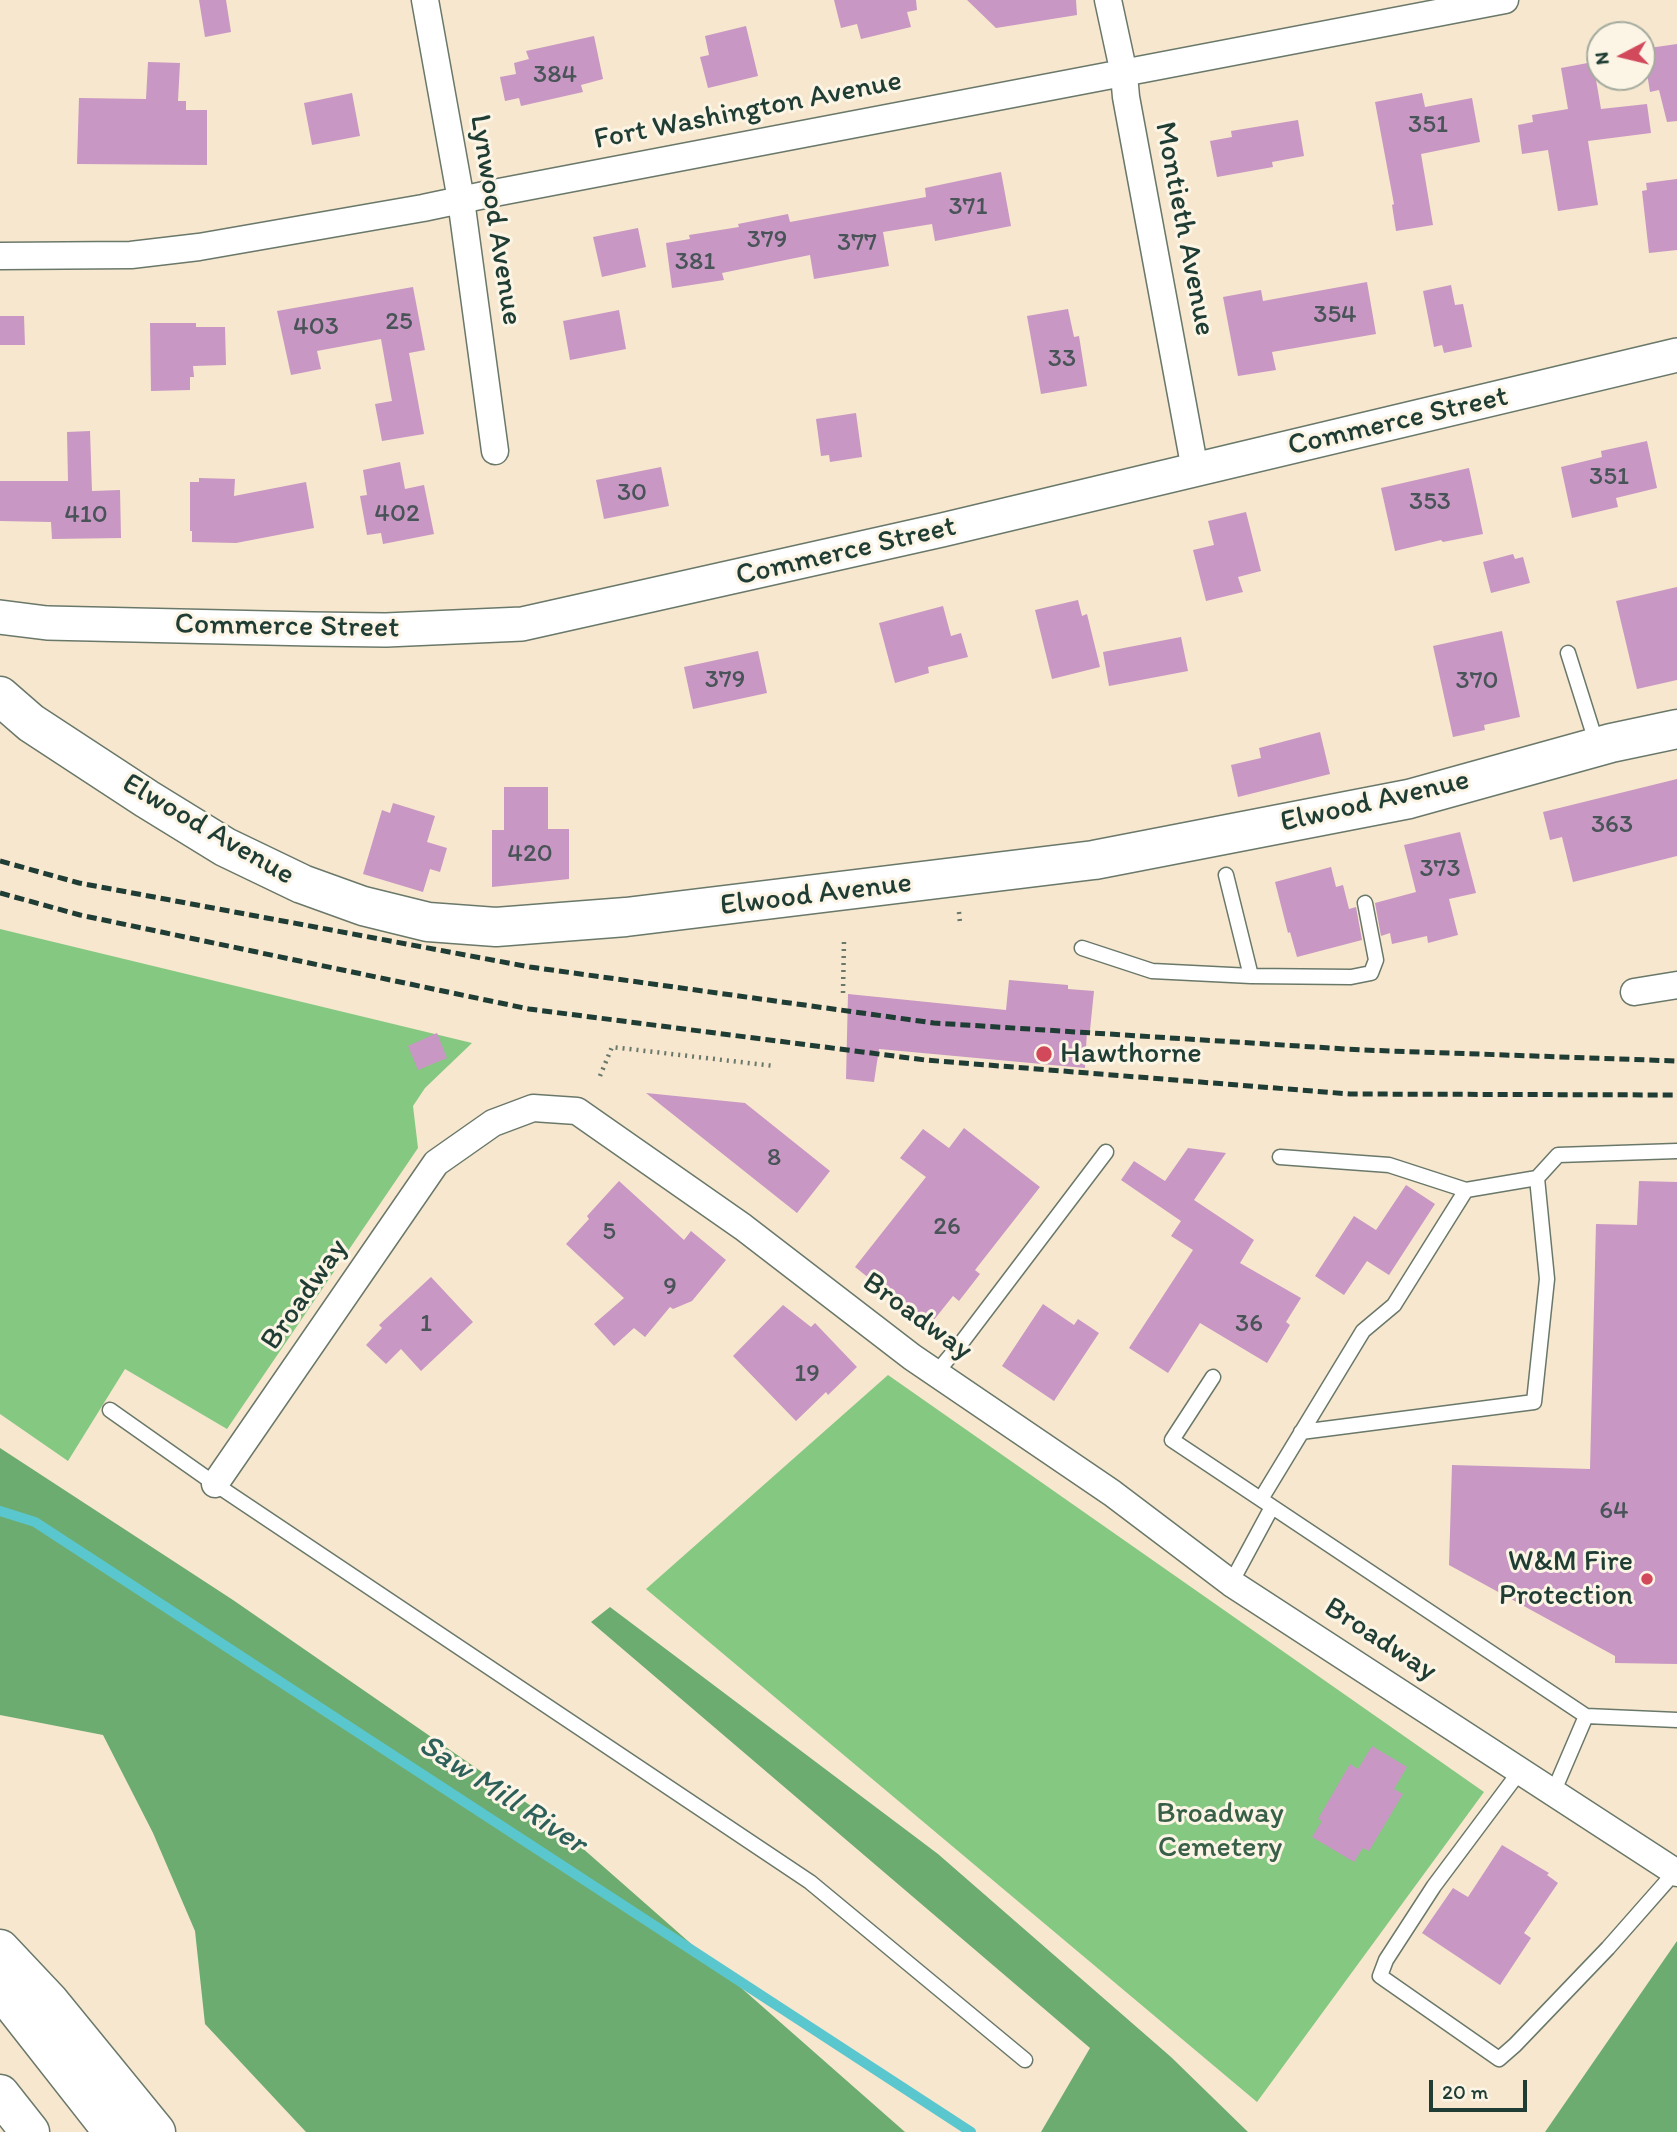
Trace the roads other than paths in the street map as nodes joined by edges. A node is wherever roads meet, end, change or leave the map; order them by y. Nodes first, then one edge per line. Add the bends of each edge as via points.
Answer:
1 (425, 0) edge
2 (1108, 0) edge
3 (1505, 0) edge
4 (1124, 74) junction
5 (461, 200) junction
6 (0, 256) edge
7 (1677, 355) edge
8 (495, 451) dead end
9 (1195, 470) junction
10 (0, 617) edge
11 (1568, 653) dead end
12 (0, 696) edge
13 (1677, 729) edge
14 (1598, 747) junction
15 (1226, 875) dead end
16 (1365, 903) dead end
17 (1082, 948) dead end
18 (1251, 976) junction
19 (1677, 985) edge
20 (1634, 992) dead end
21 (1677, 1151) edge
22 (1106, 1152) dead end
23 (1280, 1157) dead end
24 (1537, 1178) junction
25 (1466, 1190) junction
26 (936, 1373) junction
27 (1213, 1377) dead end
28 (110, 1410) dead end
29 (1301, 1432) junction
30 (215, 1485) junction
31 (1266, 1503) junction
32 (1231, 1583) junction
33 (1586, 1716) junction
34 (1677, 1720) edge
35 (1520, 1771) junction
36 (1553, 1793) junction
37 (1676, 1873) edge
38 (0, 1949) edge
39 (0, 1988) edge
40 (1026, 2060) dead end
41 (0, 2094) edge
42 (30, 2132) edge
43 (113, 2132) edge
44 (156, 2132) edge

1 - 5 street, Lynwood Avenue
2 - 4 street, Montieth Avenue
3 - 4 street, Fort Washington Avenue
4 - 5 street, Fort Washington Avenue
4 - 9 street, Montieth Avenue
5 - 6 street, Fort Washington Avenue via 200,247 131,255
5 - 8 street, Lynwood Avenue
7 - 9 street, Commerce Street
9 - 10 street, Commerce Street via 522,624 373,630 47,623
11 - 14 lane
12 - 14 main road, Elwood Avenue via 31,723 158,806 225,847 302,884 428,922 496,927 626,917 1094,860 1409,799
13 - 14 main road, Elwood Avenue
15 - 18 lane
16 - 18 lane via 1377,960 1371,973
17 - 18 lane via 1152,971
19 - 20 street
21 - 24 lane via 1559,1155
22 - 26 lane
23 - 25 lane via 1389,1165
24 - 25 lane
24 - 29 lane via 1547,1279 1534,1402
25 - 29 lane via 1394,1305 1363,1331
26 - 30 street, Broadway via 743,1227 577,1111 533,1108 494,1123 436,1163
26 - 32 street, Broadway via 1112,1493
27 - 31 lane via 1172,1440
28 - 30 lane
29 - 31 lane
30 - 40 lane via 810,1882
31 - 32 lane
31 - 33 lane
32 - 35 street, Broadway
33 - 34 lane
33 - 36 lane
35 - 36 street, Broadway
35 - 37 lane via 1434,1886 1380,1976 1499,2059
36 - 37 street, Broadway
38 - 44 main road via 49,2001
39 - 43 main road
41 - 42 main road

